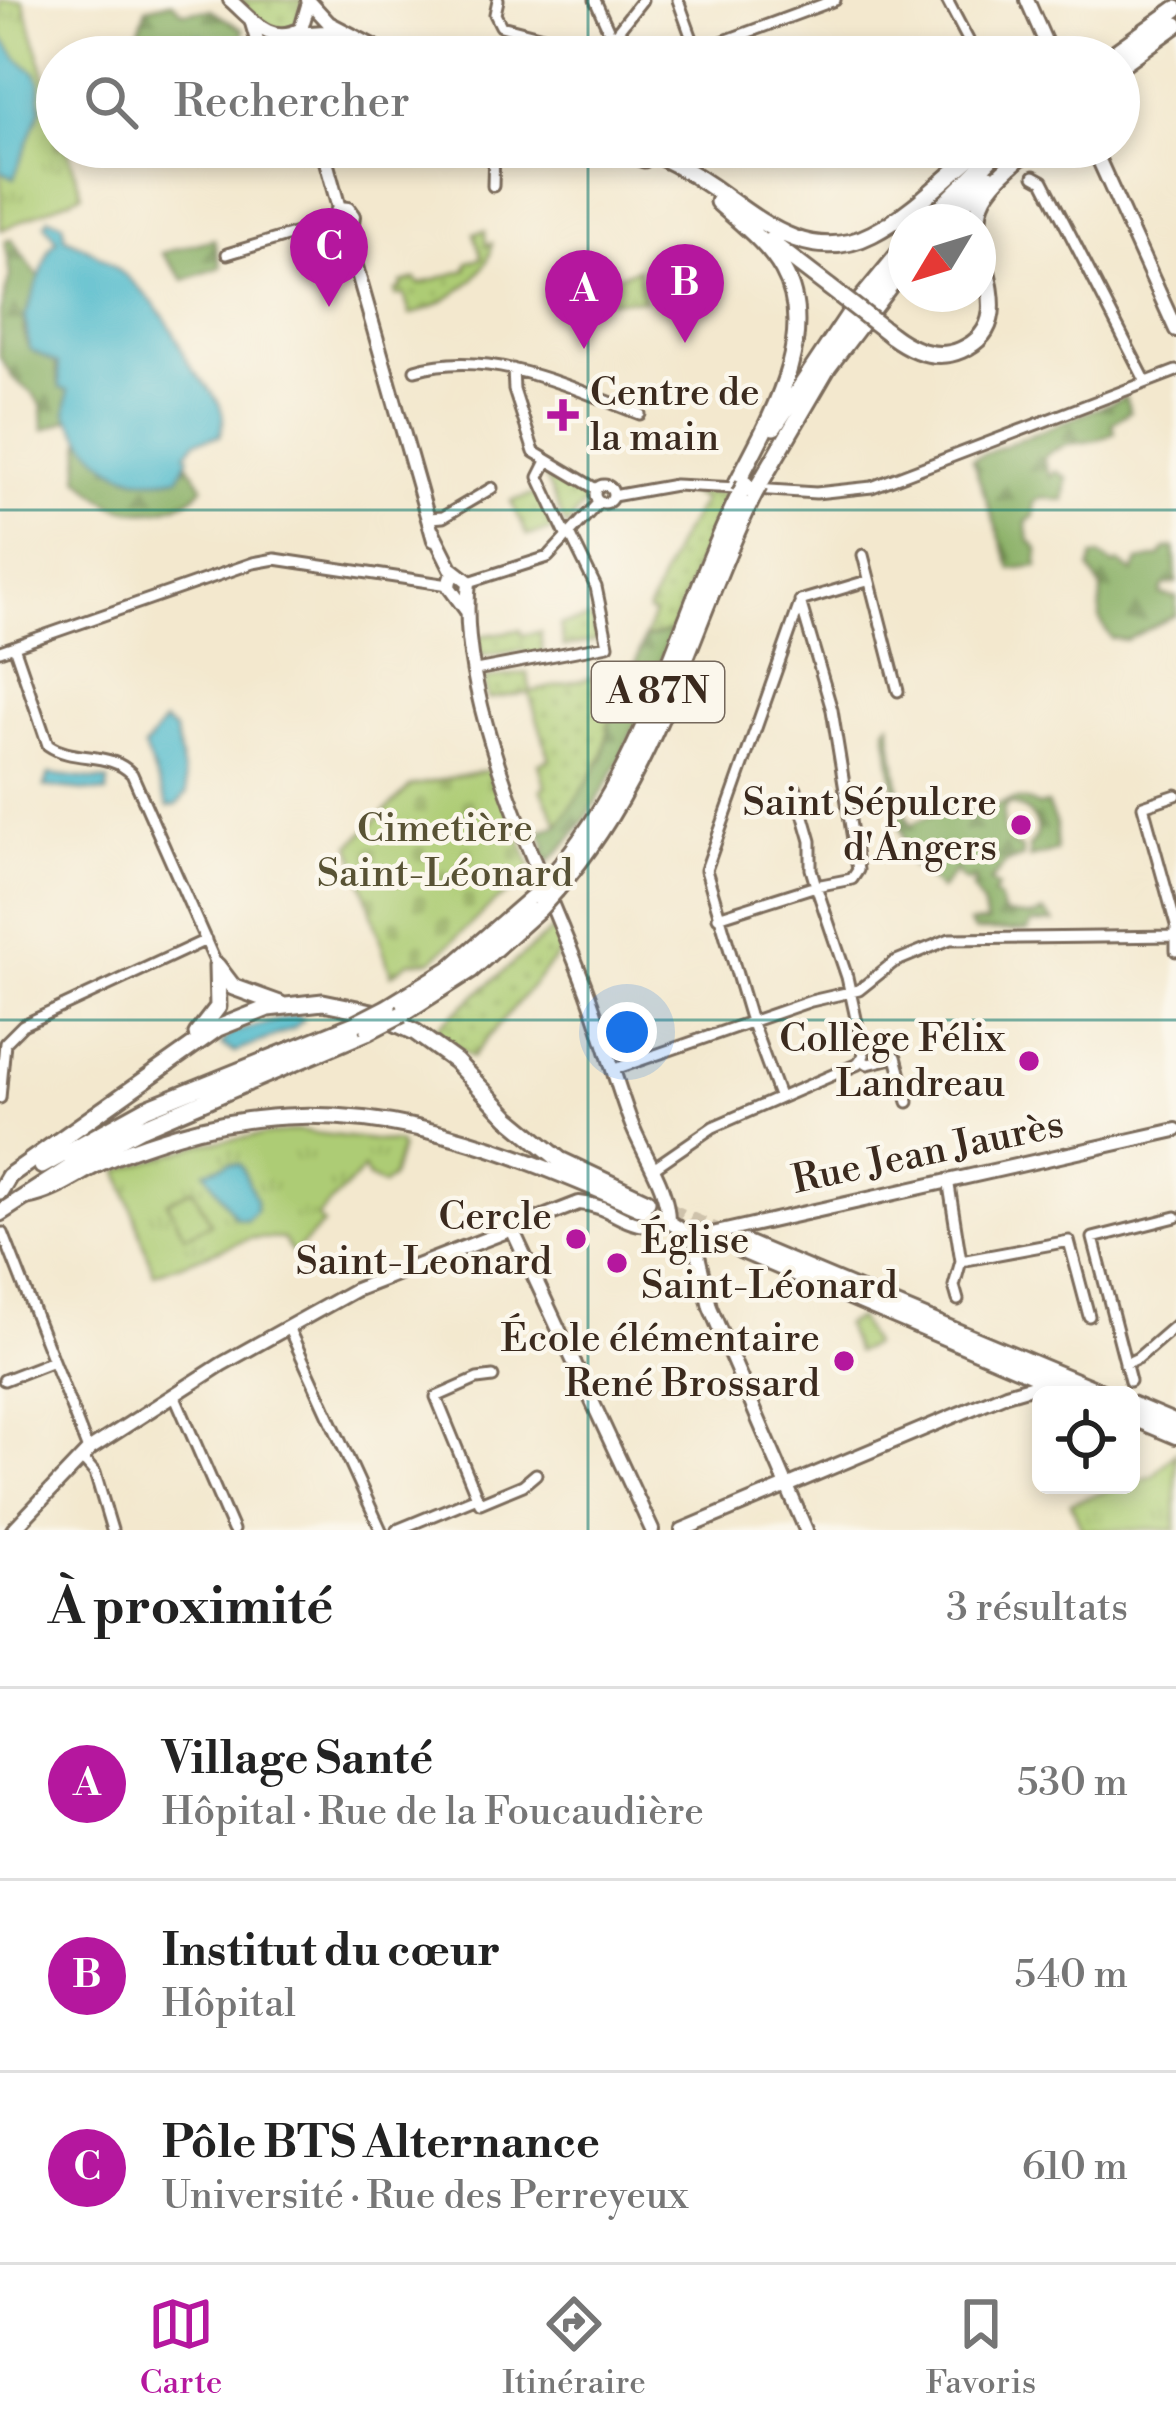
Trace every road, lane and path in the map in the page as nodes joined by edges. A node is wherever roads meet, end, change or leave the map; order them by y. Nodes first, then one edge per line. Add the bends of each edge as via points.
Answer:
1 (230, 0) edge
2 (498, 0) edge
3 (595, 0) edge
4 (642, 0) edge
5 (678, 0) edge
6 (835, 0) edge
7 (946, 0) edge
8 (1027, 0) edge
9 (309, 1) edge
10 (1176, 9) edge
11 (249, 17) junction
12 (1173, 27) edge
13 (288, 35) junction
14 (256, 36) edge
15 (334, 36) edge
16 (354, 36) edge
17 (532, 36) edge
18 (611, 36) edge
19 (614, 36) edge
20 (693, 36) edge
21 (742, 36) edge
22 (966, 36) edge
23 (1043, 36) edge
24 (1137, 36) edge
25 (1140, 53) edge
26 (327, 168) edge
27 (494, 168) edge
28 (666, 168) edge
29 (667, 168) edge
30 (680, 168) edge
31 (957, 168) edge
32 (980, 168) edge
33 (1000, 168) edge
34 (1010, 168) edge
35 (1103, 168) edge
36 (1034, 176) dead end
37 (494, 186) dead end
38 (718, 202) junction
39 (944, 204) edge
40 (963, 204) edge
41 (339, 219) junction
42 (227, 254) dead end
43 (888, 267) edge
44 (831, 285) junction
45 (888, 287) edge
46 (888, 302) edge
47 (981, 312) edge
48 (1176, 330) edge
49 (892, 333) junction
50 (513, 369) junction
51 (415, 370) dead end
52 (1176, 371) edge
53 (1146, 382) junction
54 (640, 414) dead end
55 (792, 424) junction
56 (547, 461) junction
57 (492, 488) dead end
58 (596, 489) junction
59 (745, 489) junction
60 (613, 496) junction
61 (599, 502) junction
62 (431, 525) junction
63 (568, 536) junction
64 (863, 555) dead end
65 (867, 581) junction
66 (458, 585) junction
67 (800, 601) junction
68 (14, 646) junction
69 (0, 652) edge
70 (476, 670) junction
71 (898, 692) dead end
72 (796, 789) dead end
73 (1176, 795) edge
74 (554, 884) junction
75 (816, 886) junction
76 (718, 917) junction
77 (1176, 936) edge
78 (206, 940) junction
79 (1176, 952) edge
80 (217, 966) junction
81 (850, 994) junction
82 (283, 1005) junction
83 (752, 1023) junction
84 (362, 1028) junction
85 (183, 1053) junction
86 (862, 1060) junction
87 (614, 1069) junction
88 (779, 1096) junction
89 (0, 1098) edge
90 (908, 1102) dead end
91 (1176, 1130) edge
92 (652, 1169) junction
93 (947, 1179) junction
94 (0, 1191) edge
95 (22, 1198) junction
96 (645, 1205) joint
97 (0, 1213) edge
98 (1176, 1217) edge
99 (668, 1221) junction
100 (512, 1229) junction
101 (3, 1233) edge
102 (694, 1238) junction
103 (961, 1261) junction
104 (958, 1300) dead end
105 (1089, 1316) dead end
106 (1176, 1325) edge
107 (288, 1327) junction
108 (53, 1361) junction
109 (1000, 1361) junction
110 (1125, 1364) junction
111 (494, 1377) dead end
112 (4, 1380) dead end
113 (1130, 1381) dead end
114 (1057, 1385) joint
115 (1087, 1386) edge
116 (174, 1394) junction
117 (1006, 1394) junction
118 (1140, 1408) edge
119 (1140, 1421) edge
120 (1176, 1424) edge
121 (1176, 1436) edge
122 (85, 1454) junction
123 (536, 1474) dead end
124 (788, 1489) junction
125 (477, 1497) junction
126 (14, 1530) edge
127 (112, 1530) edge
128 (233, 1530) edge
129 (381, 1530) edge
130 (397, 1530) edge
131 (652, 1530) edge
132 (682, 1530) edge
133 (806, 1530) edge

1 - 11 street
2 - 17 street via 495,18 504,28
3 - 18 street
4 - 19 street
5 - 20 street
6 - 21 street
7 - 22 street
8 - 23 street
9 - 13 street via 307,22
9 - 16 street
10 - 24 highway
11 - 13 street via 264,31
11 - 14 street
12 - 25 highway
13 - 15 street
26 - 41 street
27 - 37 street
28 - 38 highway
29 - 44 highway via 719,197
30 - 31 highway via 779,233 830,245 876,232
32 - 39 highway
33 - 40 highway
34 - 49 highway via 979,208 992,299 982,333 965,349 941,355
35 - 48 street
36 - 53 street
38 - 44 highway
38 - 59 highway via 778,262 793,305 783,386
41 - 42 street
41 - 62 street
43 - 59 highway, A 87N via 817,360
44 - 49 highway, bridge
45 - 55 highway, A 87N
46 - 55 highway
47 - 49 highway via 959,341 932,344
50 - 51 street via 447,363
50 - 54 street
50 - 56 street via 524,426
52 - 53 street
53 - 60 street via 872,487 812,493 685,485
55 - 59 highway, A 87N
56 - 58 street
56 - 63 street via 539,477
57 - 62 street
58 - 60 street via 608,485
58 - 61 street
59 - 74 highway, A 87N via 709,542 622,774
59 - 74 highway, A 87N via 637,773 598,839
60 - 61 street
61 - 63 street
62 - 66 street
63 - 66 street via 542,560
63 - 70 street via 596,586 608,645
64 - 65 street
65 - 67 street
65 - 71 street
66 - 68 street via 253,563
66 - 70 street
67 - 75 street via 832,710 858,870 852,879
67 - 76 street via 707,862
68 - 69 street
68 - 78 street via 48,745 112,760 132,774
70 - 87 street via 486,731
72 - 75 street
73 - 77 street via 1143,806
74 - 84 highway, A 87N, bridge via 395,1011
75 - 76 street
75 - 81 street
76 - 83 street
77 - 79 street
77 - 81 street via 950,939 894,962
78 - 80 street
78 - 89 street via 22,1025 4,1043
80 - 82 highway via 233,987
80 - 85 highway via 218,1007
81 - 83 street
81 - 86 street
82 - 85 highway via 218,1028
82 - 96 highway via 347,1005 415,1031 560,1160
83 - 87 street
83 - 88 street
84 - 94 highway, A 87N via 148,1108
84 - 95 highway, A 87N via 160,1119
85 - 94 highway via 9,1176
86 - 88 street
86 - 90 street via 896,1058
87 - 92 street
88 - 92 street via 713,1127
91 - 93 street, Rue Jean Jaurès
92 - 99 street
93 - 102 street, Rue Jean Jaurès
93 - 103 street
95 - 96 main road via 172,1137 298,1114 435,1130
95 - 97 highway, A 87N
98 - 110 street via 1093,1238
99 - 100 street via 644,1228 583,1202
99 - 102 street
100 - 107 street via 355,1290
100 - 131 street
101 - 108 street
102 - 124 street via 710,1307
103 - 104 street
103 - 105 street via 1069,1241
106 - 110 street
107 - 116 street
107 - 129 street
108 - 112 street
108 - 122 street
109 - 114 main road
109 - 115 main road via 742,1246
109 - 117 street via 1014,1379
110 - 113 street
111 - 125 street via 436,1397
114 - 117 street
116 - 122 street
116 - 128 street
117 - 124 street
118 - 120 main road
119 - 121 main road
122 - 126 street
122 - 127 street
123 - 125 street via 480,1503
124 - 132 street
124 - 133 street
125 - 130 street

